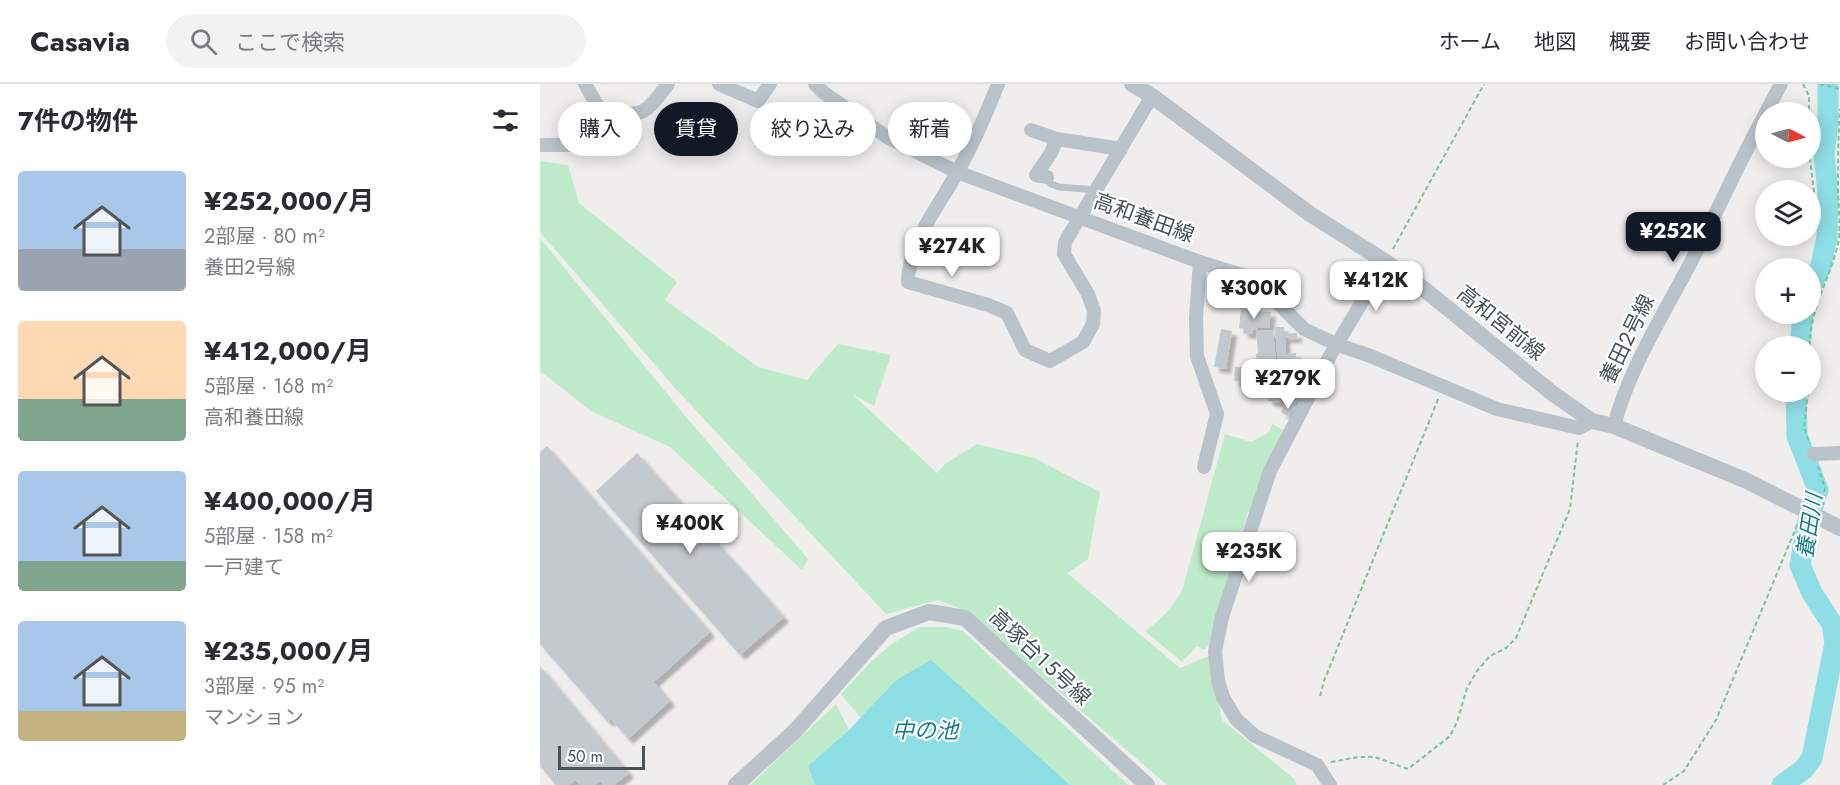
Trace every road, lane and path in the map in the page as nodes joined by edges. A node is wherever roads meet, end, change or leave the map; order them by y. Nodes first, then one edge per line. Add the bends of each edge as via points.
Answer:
1 (585, 84) edge
2 (668, 84) edge
3 (719, 84) edge
4 (770, 84) edge
5 (815, 84) edge
6 (998, 84) edge
7 (1132, 84) edge
8 (1484, 84) edge
9 (1781, 84) edge
10 (1803, 84) edge
11 (1820, 84) edge
12 (1840, 89) edge
13 (1152, 96) junction
14 (596, 102) edge
15 (1772, 102) edge
16 (1809, 102) edge
17 (1840, 109) edge
18 (642, 114) edge
19 (1031, 130) dead end
20 (1755, 135) edge
21 (1057, 139) junction
22 (540, 145) edge
23 (558, 146) edge
24 (1121, 149) junction
25 (957, 172) junction
26 (1041, 176) junction
27 (1096, 190) junction
28 (1023, 196) junction
29 (1081, 218) junction
30 (1200, 262) junction
31 (1386, 262) junction
32 (1809, 336) edge
33 (1338, 345) junction
34 (1443, 386) junction
35 (1807, 402) edge
36 (1586, 425) junction
37 (1614, 426) junction
38 (1840, 453) edge
39 (1814, 454) junction
40 (1204, 467) dead end
41 (1803, 510) junction
42 (1820, 518) junction
43 (1840, 528) edge
44 (1320, 696) dead end
45 (1317, 765) junction
46 (736, 785) edge
47 (1147, 785) edge
48 (1330, 785) edge
49 (1663, 785) edge

1 - 14 street
2 - 18 street
3 - 4 street via 758,101
5 - 25 street, 高和養田線 via 886,137
6 - 25 street
7 - 13 street, 高和宮前線
8 - 31 path
9 - 15 street, 養田２号線
10 - 16 path
11 - 12 path
13 - 24 street
13 - 31 street, 高和宮前線 via 1310,214
17 - 32 path via 1839,237
19 - 21 street
20 - 37 street, 養田２号線 via 1661,315 1620,401
21 - 24 street
21 - 26 street
22 - 23 street
24 - 27 street
25 - 28 street, 高和養田線
25 - 29 street via 918,240 908,266 908,282 1006,313 1025,350 1050,361 1083,342 1093,324 1094,311 1088,294 1064,254 1065,242
26 - 27 lane via 1059,187
26 - 28 street via 1032,178
27 - 29 street
28 - 29 street, 高和養田線
29 - 30 street, 高和養田線
30 - 33 street, 高和養田線 via 1245,276 1260,285 1304,329
30 - 40 street via 1197,356 1217,414
31 - 33 street
31 - 36 street, 高和宮前線 via 1552,393
33 - 34 street, 高和養田線
33 - 45 street via 1270,471 1222,617 1215,651 1223,697 1236,719 1256,736
34 - 36 street, 高和養田線 via 1497,409
34 - 44 path
35 - 39 path via 1804,428
36 - 37 street, 高和宮前線
36 - 45 path via 1570,509 1516,638 1477,670 1450,736 1408,769 1375,757
37 - 41 street, 高和宮前線 via 1747,481
38 - 39 street
39 - 42 path via 1825,488
41 - 42 street, 高和宮前線
41 - 49 path via 1716,720 1684,771
42 - 43 street, 高和宮前線
45 - 48 street
46 - 47 street, 高塚台１５号線 via 795,731 886,628 929,612 965,618

